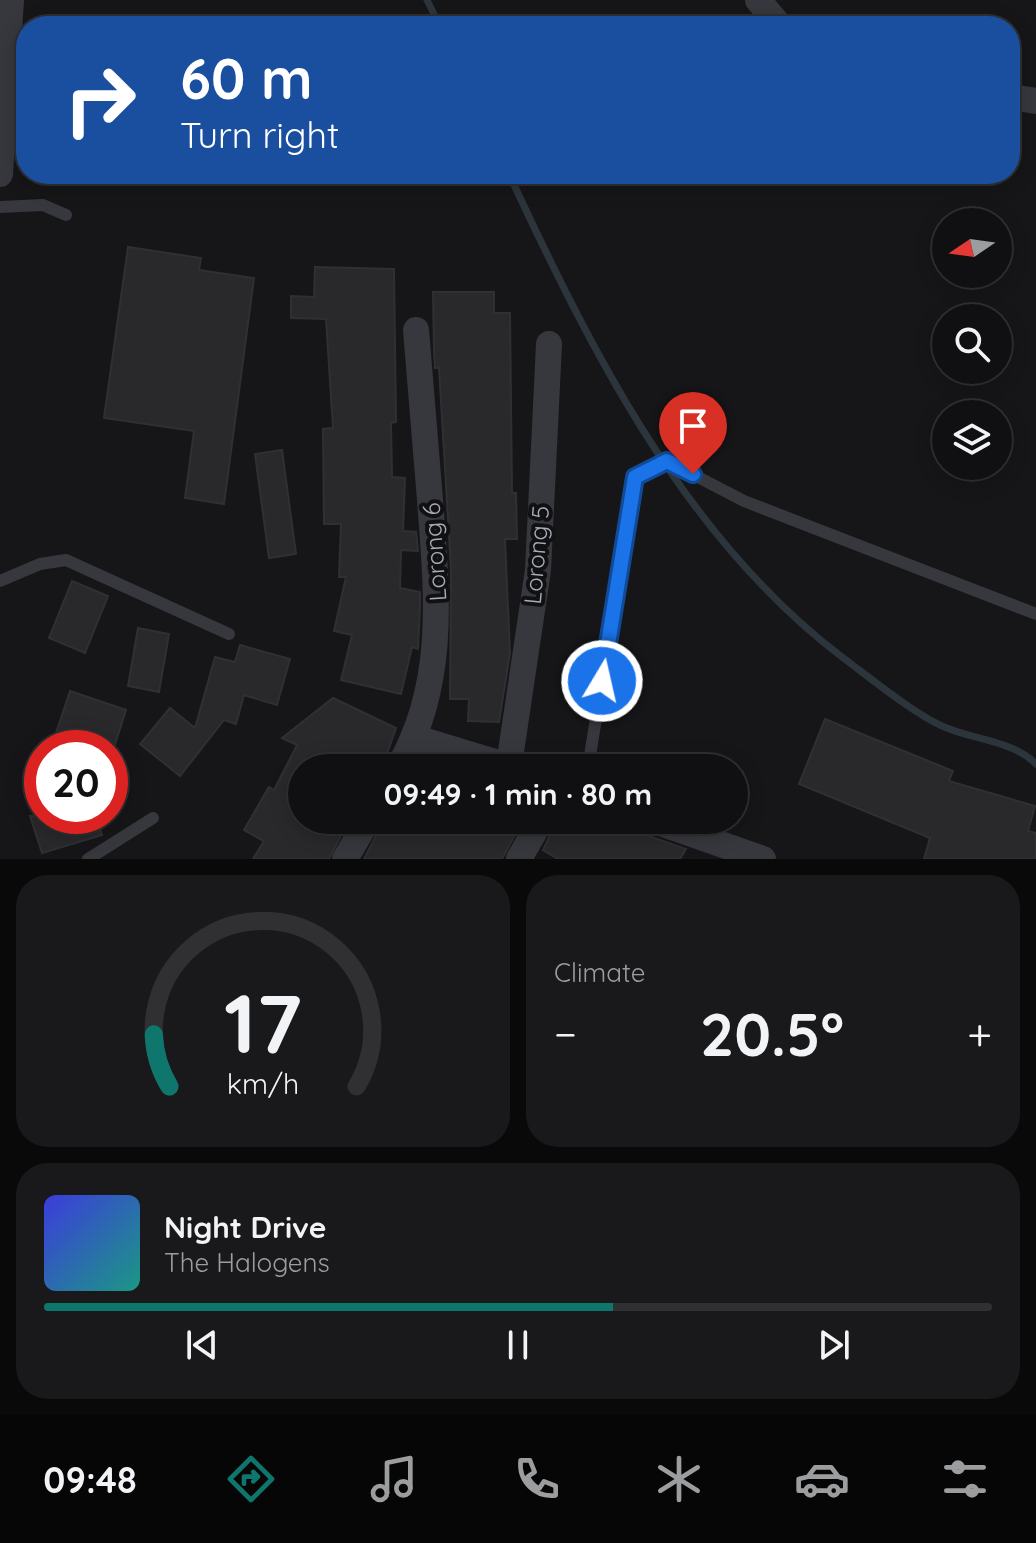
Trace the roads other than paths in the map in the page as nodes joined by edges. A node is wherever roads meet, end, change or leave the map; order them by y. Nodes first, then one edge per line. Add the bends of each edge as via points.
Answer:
1 (11, 0) edge
2 (758, 0) edge
3 (772, 16) edge
4 (0, 174) edge
5 (0, 207) edge
6 (66, 215) dead end
7 (416, 330) dead end
8 (549, 344) dead end
9 (0, 581) edge
10 (1036, 614) edge
11 (229, 634) dead end
12 (416, 738) junction
13 (406, 754) edge
14 (469, 754) edge
15 (514, 754) edge
16 (590, 754) edge
17 (153, 818) dead end
18 (360, 834) edge
19 (533, 834) edge
20 (673, 834) edge
21 (694, 848) edge
22 (88, 859) edge
23 (345, 859) edge
24 (519, 859) edge
25 (763, 859) edge

1 - 4 street
2 - 3 street
5 - 6 lane via 43,205
7 - 12 street, Lorong 6 via 439,616 432,677
8 - 15 street, Lorong 5 via 538,570
9 - 11 lane via 40,564 66,560
10 - 16 lane via 744,501 667,461 635,477
12 - 13 street, Lorong 6
12 - 14 street
17 - 22 lane
18 - 23 street
19 - 24 street
20 - 21 street
21 - 25 street

